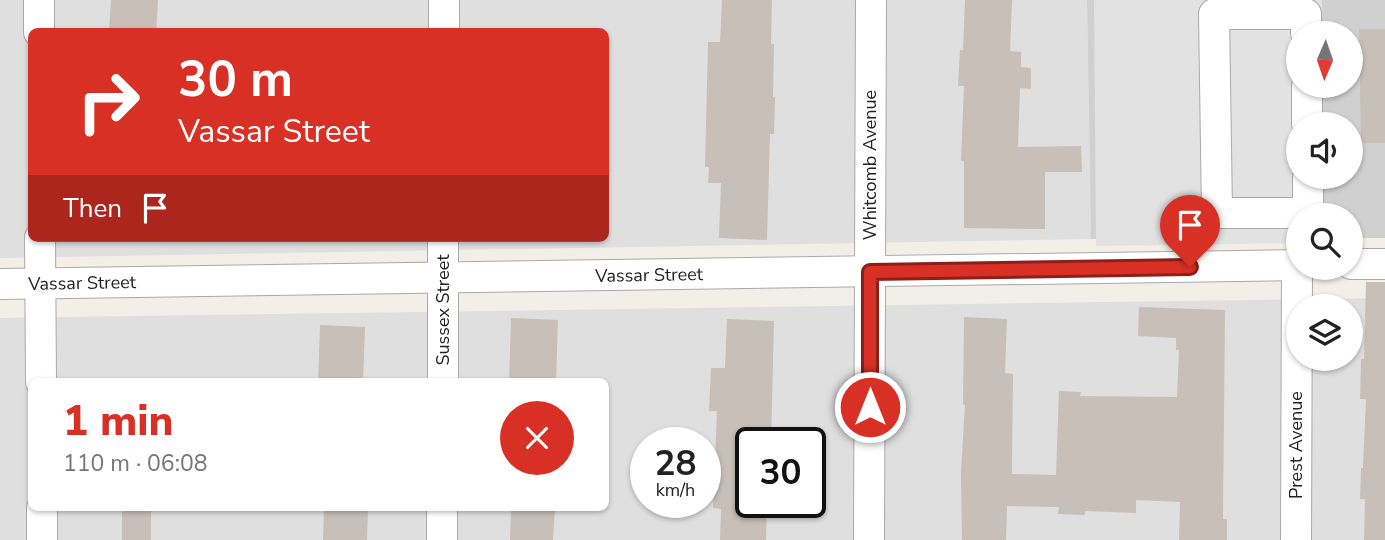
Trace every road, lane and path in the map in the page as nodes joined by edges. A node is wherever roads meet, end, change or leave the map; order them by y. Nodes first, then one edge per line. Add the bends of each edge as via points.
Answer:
1 (39, 0) edge
2 (444, 0) edge
3 (871, 0) edge
4 (1306, 21) edge
5 (39, 28) edge
6 (444, 28) edge
7 (1286, 214) edge
8 (40, 242) edge
9 (443, 242) edge
10 (1363, 264) edge
11 (1385, 264) edge
12 (1286, 265) edge
13 (870, 272) junction
14 (443, 278) junction
15 (1298, 280) edge
16 (40, 283) junction
17 (0, 284) edge
18 (41, 378) edge
19 (443, 378) edge
20 (42, 511) edge
21 (442, 511) edge
22 (42, 540) edge
23 (442, 540) edge
24 (869, 540) edge
25 (1296, 540) edge

1 - 5 street
2 - 6 street
3 - 13 street, Whitcomb Avenue
4 - 7 street via 1306,14 1214,15 1217,213
8 - 16 street
9 - 14 street, Sussex Street
10 - 11 street
12 - 13 street, Vassar Street
13 - 14 street, Vassar Street
13 - 24 street, Whitcomb Avenue
14 - 16 street, Vassar Street
14 - 19 street, Sussex Street
15 - 25 street, Prest Avenue
16 - 17 street, Vassar Street
16 - 18 street
20 - 22 street
21 - 23 street

